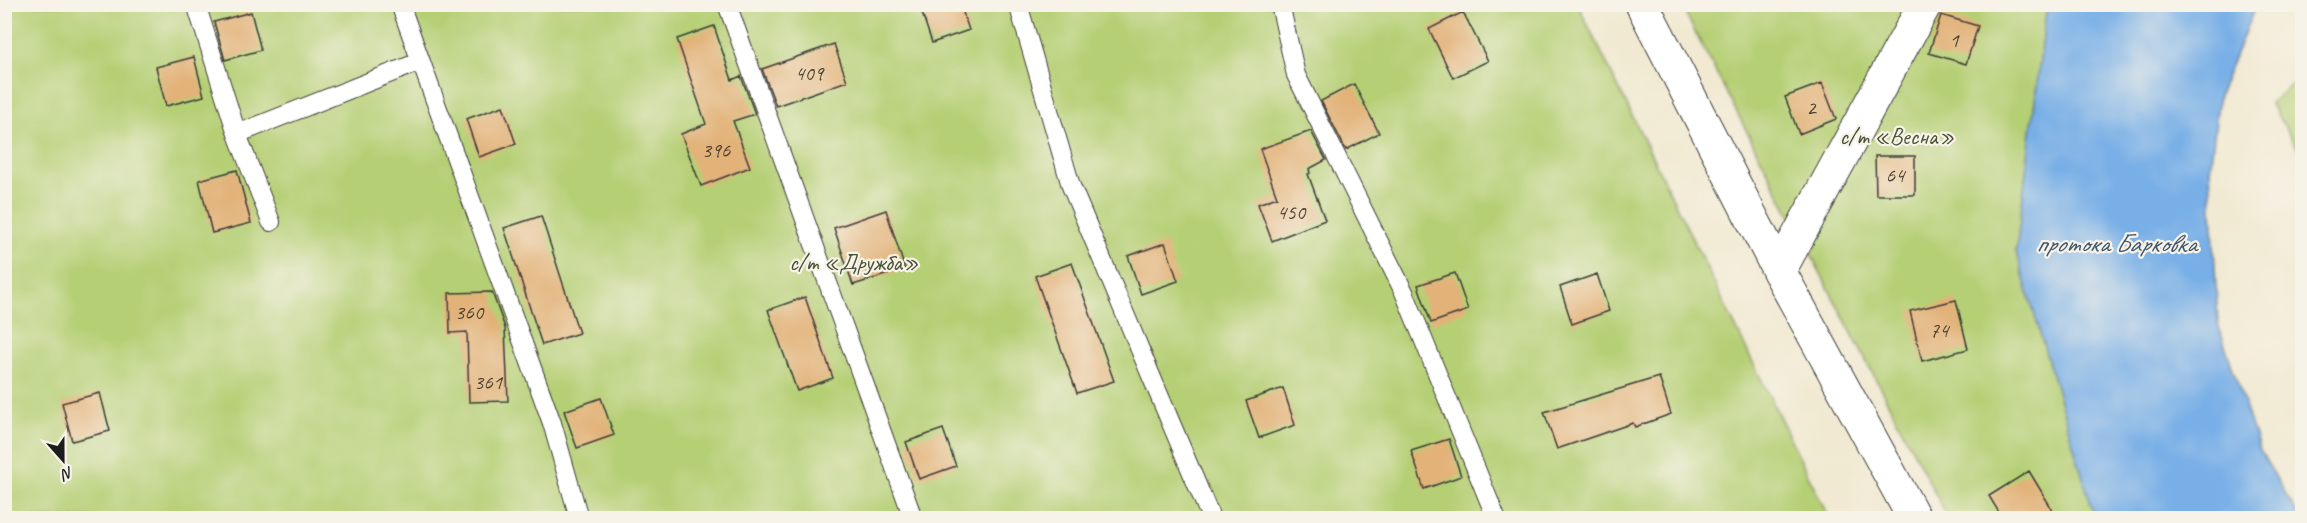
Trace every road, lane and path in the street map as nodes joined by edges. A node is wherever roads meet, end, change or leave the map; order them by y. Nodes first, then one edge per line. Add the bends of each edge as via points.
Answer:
1 (196, 4) edge
2 (400, 4) edge
3 (727, 4) edge
4 (1018, 4) edge
5 (1280, 4) edge
6 (1642, 4) edge
7 (1925, 4) edge
8 (419, 62) junction
9 (237, 134) junction
10 (271, 222) dead end
11 (1779, 271) junction
12 (579, 519) edge
13 (913, 519) edge
14 (1211, 519) edge
15 (1496, 519) edge
16 (1914, 519) edge

1 - 9 lane
2 - 8 lane
3 - 13 lane
4 - 14 lane via 1071,186
5 - 15 lane via 1296,75 1404,292
6 - 11 main road
7 - 11 main road
8 - 9 lane
8 - 12 lane via 552,423
9 - 10 lane
11 - 16 main road

